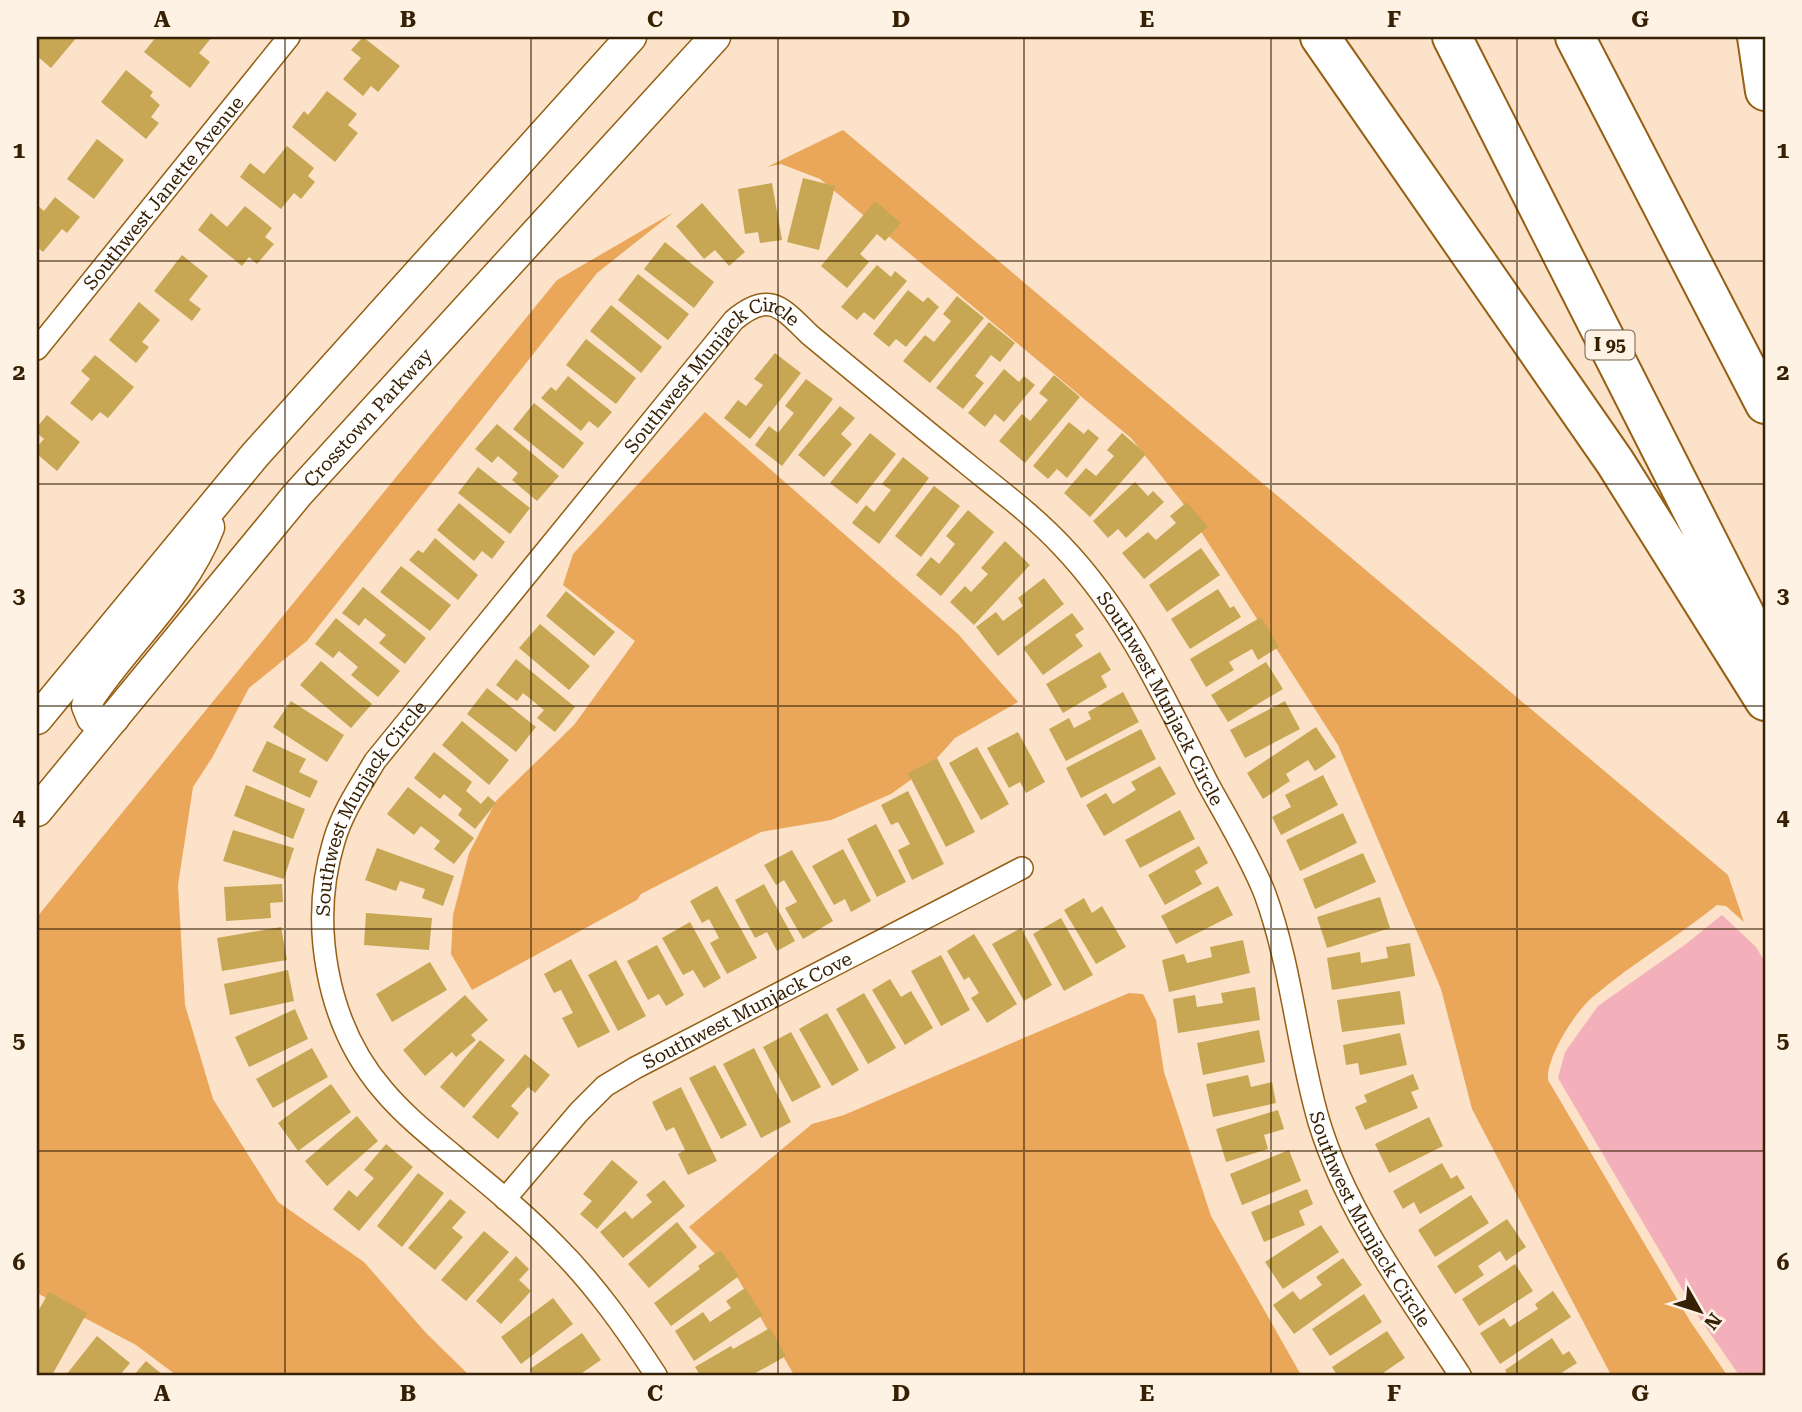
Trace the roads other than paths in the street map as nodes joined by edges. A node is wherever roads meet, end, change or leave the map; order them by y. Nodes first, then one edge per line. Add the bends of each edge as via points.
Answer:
1 (289, 37) edge
2 (631, 37) edge
3 (715, 37) edge
4 (1320, 37) edge
5 (1452, 37) edge
6 (1575, 37) edge
7 (1758, 37) edge
8 (1765, 91) edge
9 (37, 349) edge
10 (1765, 404) edge
11 (223, 494) junction
12 (1765, 654) edge
13 (1765, 701) edge
14 (114, 718) junction
15 (37, 719) edge
16 (37, 811) edge
17 (1022, 868) dead end
18 (505, 1199) junction
19 (656, 1375) edge
20 (1460, 1375) edge

1 - 9 street, Southwest Janette Avenue
2 - 11 main road
3 - 14 main road, Crosstown Parkway via 297,495
4 - 13 highway via 1615,462
5 - 12 highway, I 95
6 - 10 highway
7 - 8 highway
11 - 14 main road via 200,551 177,588 89,698 92,718 100,722
11 - 15 main road
14 - 16 main road, Crosstown Parkway
17 - 18 street, Southwest Munjack Cove via 605,1086
18 - 19 street, Southwest Munjack Circle via 595,1288
18 - 20 street, Southwest Munjack Circle via 382,1090 342,1022 322,934 324,887 334,839 376,761 734,320 771,304 1029,514 1087,573 1119,617 1264,892 1290,984 1320,1125 1339,1173 1378,1247

